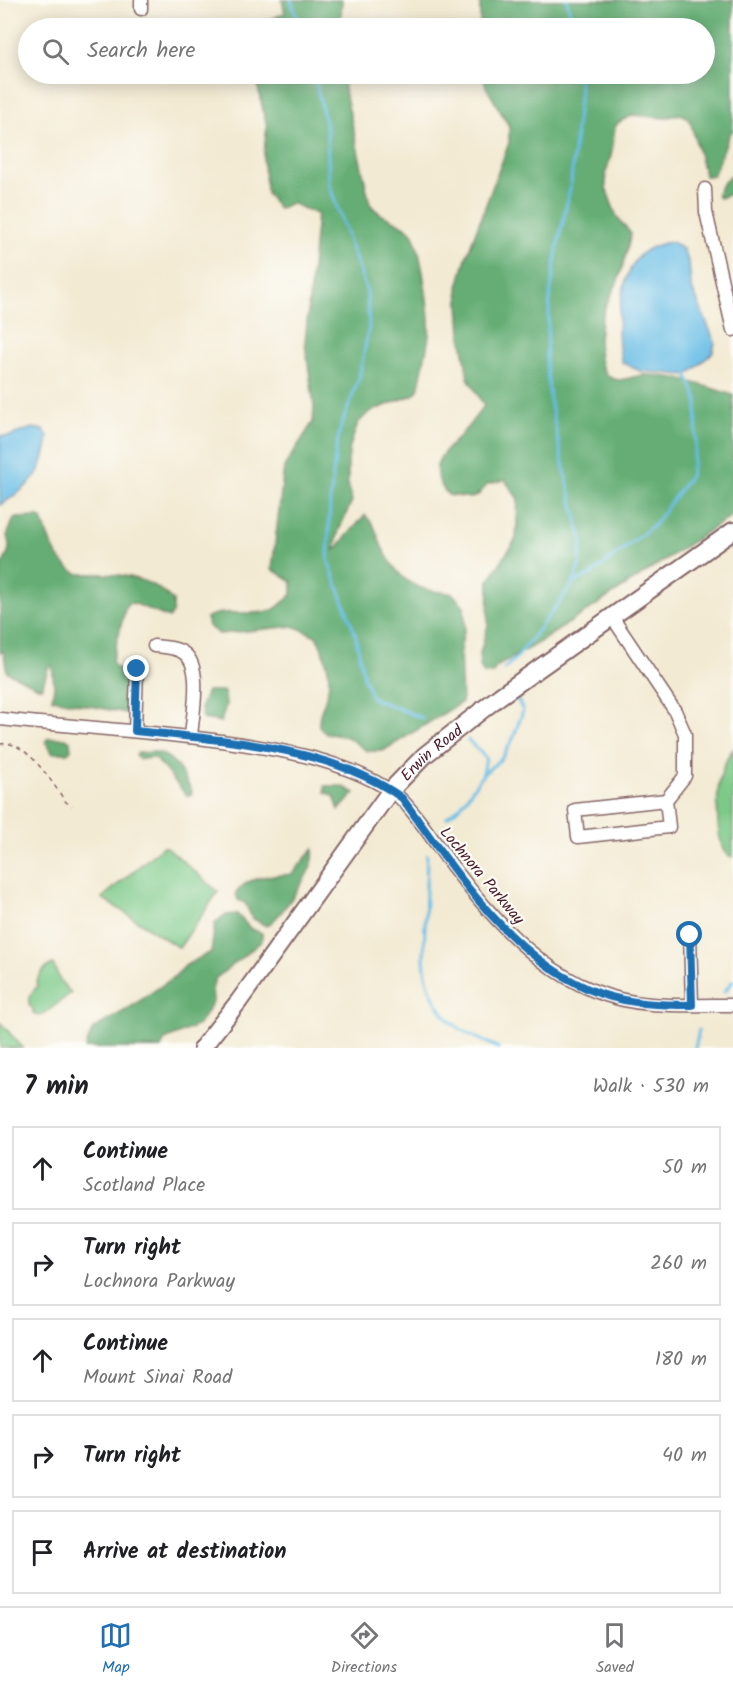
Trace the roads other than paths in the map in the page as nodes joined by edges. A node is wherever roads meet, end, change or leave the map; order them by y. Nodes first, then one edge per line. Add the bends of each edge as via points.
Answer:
1 (705, 189) dead end
2 (733, 330) edge
3 (733, 531) edge
4 (612, 617) junction
5 (154, 646) dead end
6 (137, 669) dead end
7 (0, 719) edge
8 (135, 731) junction
9 (191, 737) junction
10 (391, 790) junction
11 (666, 800) junction
12 (690, 935) dead end
13 (692, 1005) junction
14 (733, 1005) edge
15 (202, 1048) edge

1 - 2 street via 706,212
3 - 4 main road, Erwin Road
4 - 10 main road, Erwin Road via 468,721 413,766
4 - 11 street via 675,711 685,734 685,776
5 - 9 street via 186,654 193,664
6 - 8 street
7 - 8 street, Lochnora Parkway
8 - 9 street, Lochnora Parkway
9 - 10 street, Lochnora Parkway via 308,756
10 - 13 street, Lochnora Parkway via 402,798 472,892 512,937 551,969 604,995 650,1004
10 - 15 main road, Erwin Road
11 - 11 street via 575,810 578,837 669,827
12 - 13 street
13 - 14 street, Lochnora Parkway

